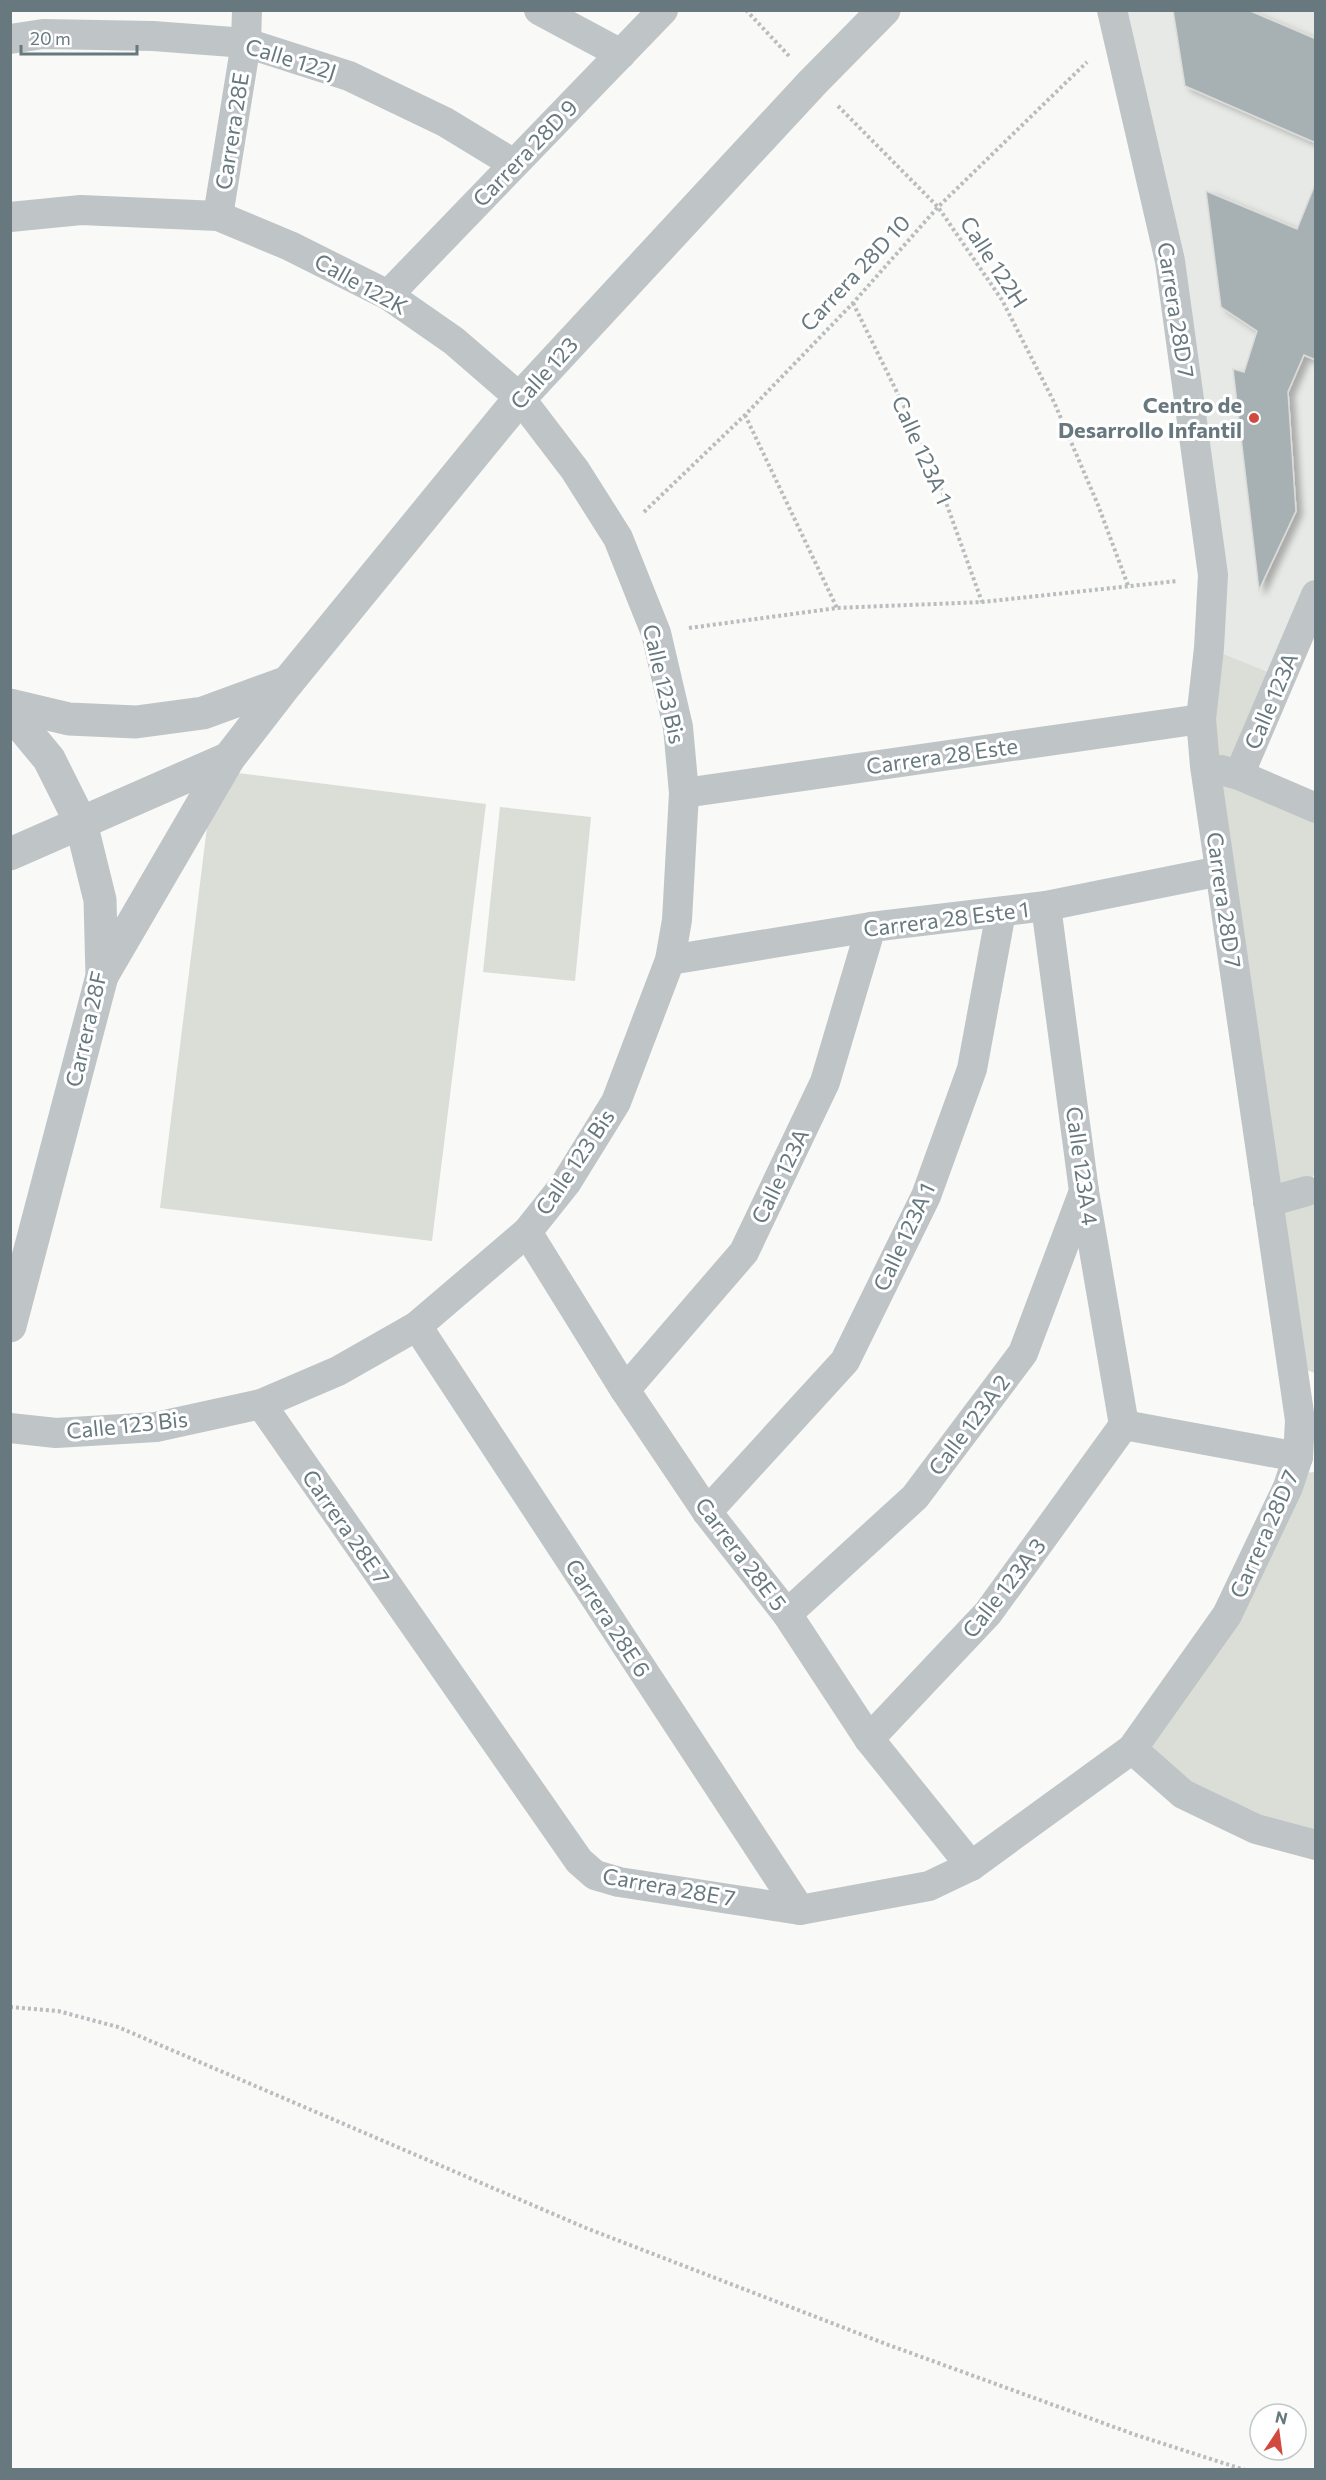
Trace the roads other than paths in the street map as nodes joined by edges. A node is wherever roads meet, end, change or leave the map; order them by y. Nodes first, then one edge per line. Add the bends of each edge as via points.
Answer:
1 (247, 10) edge
2 (539, 10) edge
3 (663, 10) edge
4 (884, 10) edge
5 (1115, 21) edge
6 (10, 39) edge
7 (246, 43) junction
8 (621, 54) junction
9 (514, 165) junction
10 (218, 216) junction
11 (10, 217) edge
12 (388, 295) junction
13 (520, 398) junction
14 (618, 538) joint
15 (1316, 595) edge
16 (288, 682) junction
17 (10, 705) edge
18 (10, 712) edge
19 (1201, 719) junction
20 (229, 758) junction
21 (1205, 766) junction
22 (1239, 775) junction
23 (684, 793) junction
24 (1316, 808) edge
25 (81, 823) junction
26 (10, 854) edge
27 (1220, 871) junction
28 (1046, 906) junction
29 (1001, 912) junction
30 (871, 927) junction
31 (670, 960) junction
32 (102, 976) junction
33 (1313, 1185) edge
34 (1084, 1191) junction
35 (1268, 1202) junction
36 (527, 1232) junction
37 (10, 1326) edge
38 (417, 1326) junction
39 (625, 1390) junction
40 (261, 1404) junction
41 (1124, 1425) junction
42 (10, 1428) edge
43 (1298, 1457) junction
44 (707, 1512) junction
45 (787, 1614) junction
46 (869, 1739) junction
47 (1132, 1749) junction
48 (1316, 1845) edge
49 (971, 1866) junction
50 (800, 1910) junction

1 - 7 street, Carrera 28E
2 - 8 street
3 - 8 street, Carrera 28D 9
4 - 13 street, Calle 123
5 - 19 street, Carrera 28D 7 via 1170,261 1213,575
6 - 7 street, Calle 122J via 43,34
7 - 9 street, Calle 122J via 349,76 445,122
7 - 10 street, Carrera 28E
8 - 9 street, Carrera 28D 9
9 - 12 street, Carrera 28D 9
10 - 11 street, Calle 122K via 81,210
10 - 12 street, Calle 122K via 290,246
12 - 13 street, Calle 122K via 454,341
13 - 14 street, Calle 122K via 575,470
13 - 16 street, Calle 123
14 - 23 street, Calle 123 Bis via 656,633 678,727
15 - 22 street, Calle 123A
16 - 17 street via 203,713 136,722 69,719
16 - 20 street, Calle 123
18 - 25 street, Carrera 28F via 49,759
19 - 21 street, Carrera 28D 7
19 - 23 street, Carrera 28 Este
20 - 25 street
20 - 32 street, Calle 123
21 - 22 street
21 - 27 street, Carrera 28D 7
22 - 24 street
23 - 31 street, Calle 123 Bis via 677,920
25 - 26 street
25 - 32 street, Carrera 28F via 100,900
27 - 28 street, Carrera 28 Este 1
27 - 35 street, Carrera 28D 7
28 - 29 street, Carrera 28 Este 1
28 - 34 street, Calle 123A 4
29 - 30 street, Carrera 28 Este 1
29 - 44 street, Calle 123A 1 via 972,1069 926,1196 845,1361
30 - 31 street, Carrera 28 Este 1
30 - 39 street, Calle 123A via 825,1082 744,1252
31 - 36 street, Calle 123 Bis via 616,1102 566,1184
32 - 37 street, Carrera 28F
33 - 35 street
34 - 41 street, Calle 123A 4
34 - 45 street, Calle 123A 2 via 1023,1353 915,1497
35 - 43 street, Carrera 28D 7 via 1300,1420
36 - 38 street, Calle 123 Bis
36 - 39 street, Carrera 28E 5
38 - 40 street, Calle 123 Bis via 338,1371
38 - 50 street, Carrera 28E 6
39 - 44 street, Carrera 28E 5
40 - 42 street, Calle 123 Bis via 156,1427 56,1433
40 - 50 street, Carrera 28E 7 via 579,1861 594,1875 619,1882
41 - 43 street
41 - 46 street, Calle 123A 3 via 988,1613
43 - 47 street, Carrera 28D 7 via 1288,1487 1227,1615
44 - 45 street, Carrera 28E 5
45 - 46 street, Carrera 28E 5
46 - 49 street, Carrera 28E 5
47 - 48 street via 1183,1794 1256,1829
47 - 49 street, Carrera 28E 7
49 - 50 street, Carrera 28E 7 via 929,1886

